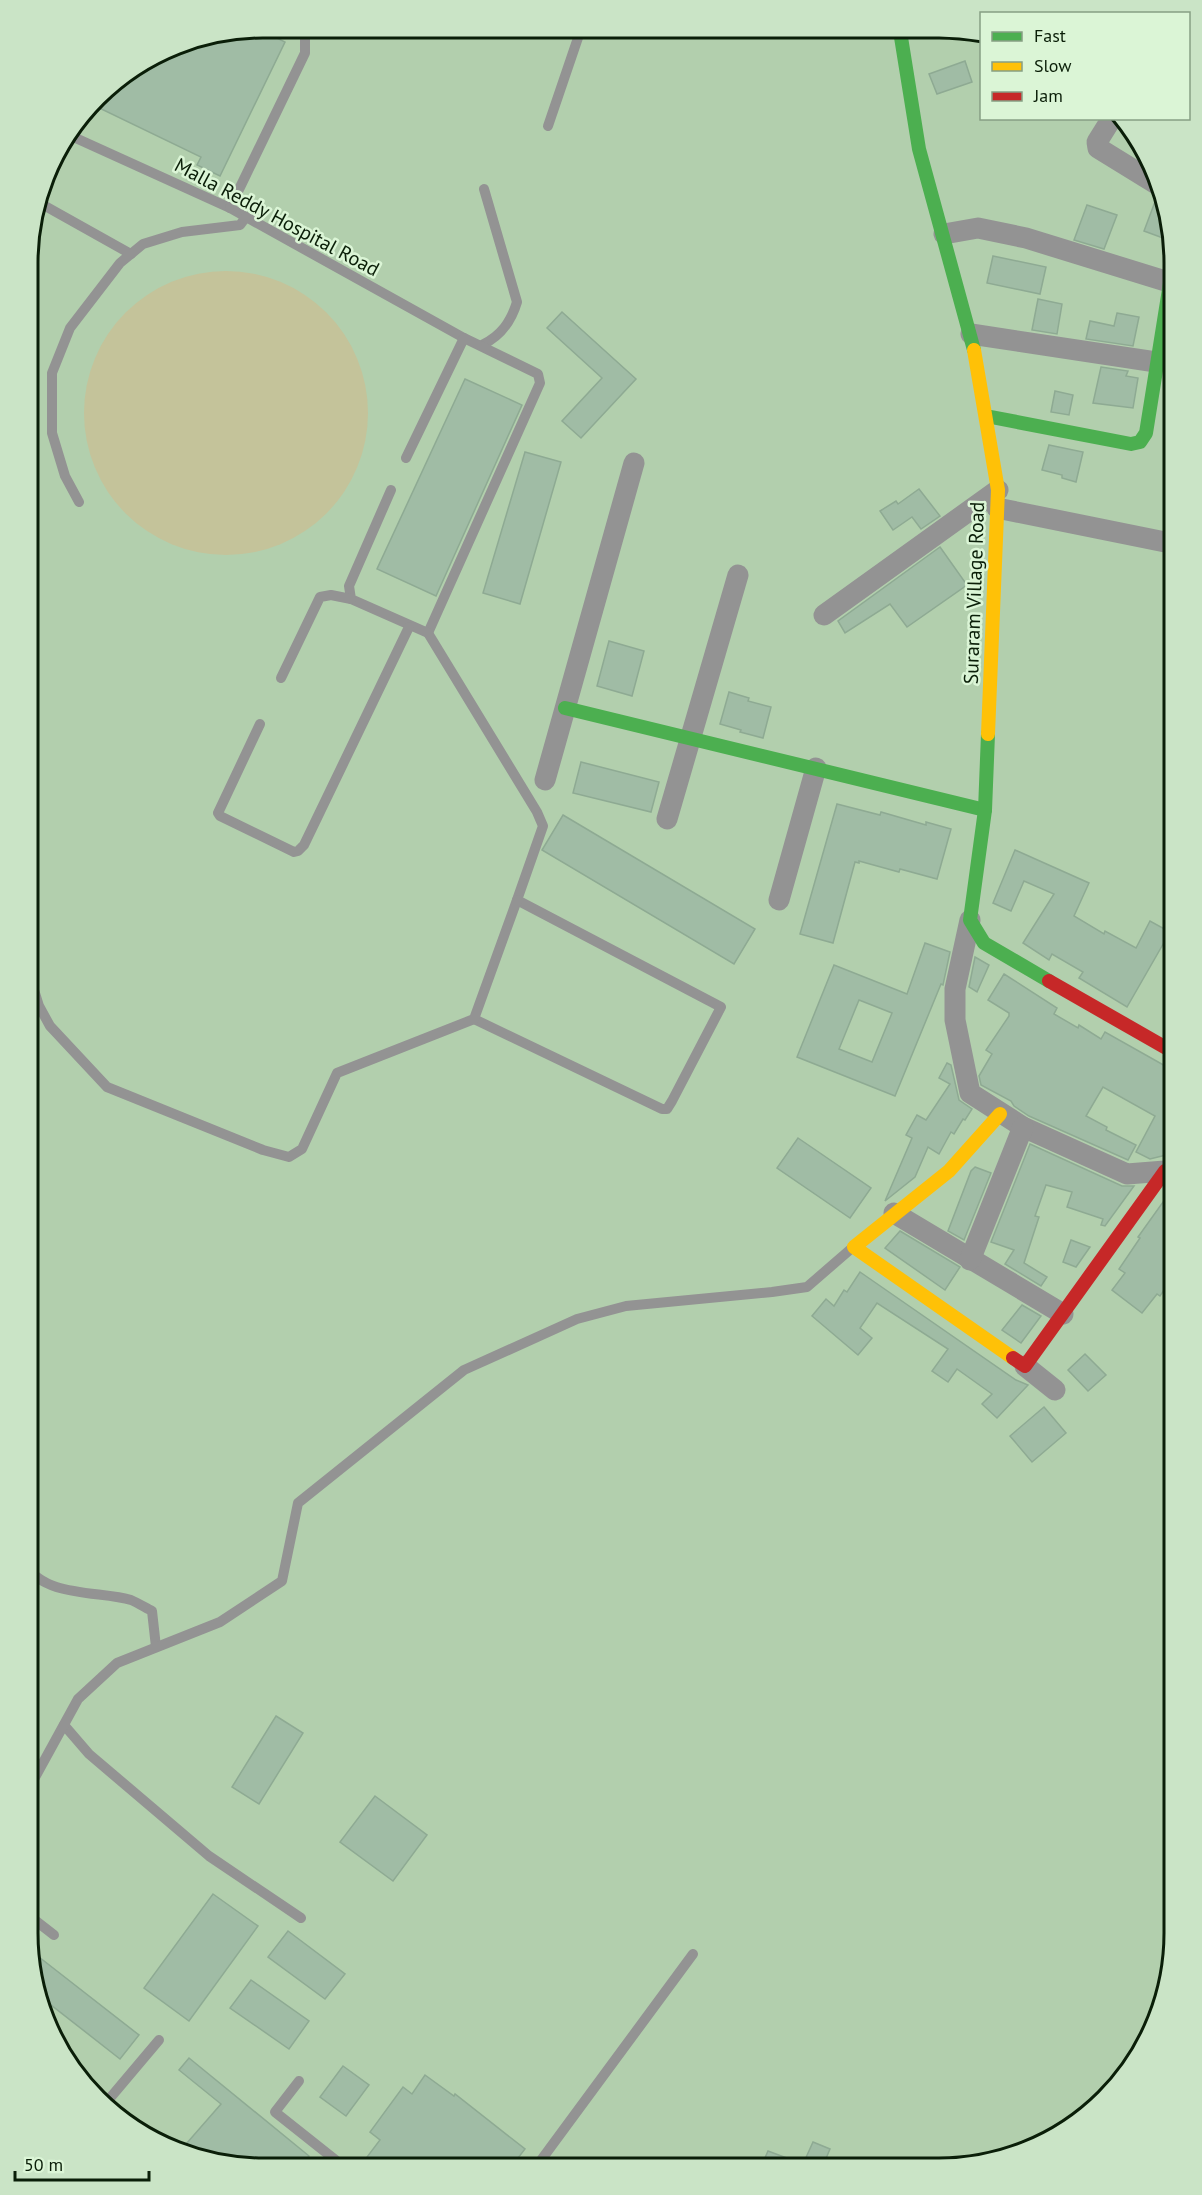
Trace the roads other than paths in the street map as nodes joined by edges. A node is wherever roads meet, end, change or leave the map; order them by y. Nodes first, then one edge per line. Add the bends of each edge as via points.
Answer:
1 (305, 38) edge
2 (578, 38) edge
3 (901, 38) edge
4 (1111, 120) edge
5 (548, 126) dead end
6 (75, 138) edge
7 (1148, 179) edge
8 (484, 189) dead end
9 (45, 206) edge
10 (230, 208) junction
11 (246, 218) junction
12 (944, 234) junction
13 (131, 254) junction
14 (1164, 281) edge
15 (1164, 323) edge
16 (971, 334) junction
17 (464, 338) junction
18 (482, 345) junction
19 (1156, 362) junction
20 (986, 416) junction
21 (406, 458) dead end
22 (634, 463) dead end
23 (391, 490) dead end
24 (998, 499) junction
25 (79, 502) dead end
26 (1164, 541) edge
27 (738, 575) dead end
28 (351, 599) junction
29 (824, 615) dead end
30 (409, 627) junction
31 (428, 633) junction
32 (281, 678) dead end
33 (565, 708) junction
34 (260, 724) dead end
35 (690, 737) junction
36 (816, 768) junction
37 (545, 780) dead end
38 (985, 810) junction
39 (667, 819) dead end
40 (517, 900) junction
41 (779, 900) dead end
42 (970, 920) junction
43 (38, 1003) edge
44 (474, 1019) junction
45 (1164, 1047) edge
46 (1000, 1114) junction
47 (1023, 1127) junction
48 (1164, 1174) edge
49 (1164, 1182) edge
50 (894, 1213) junction
51 (854, 1247) junction
52 (970, 1260) junction
53 (1063, 1314) junction
54 (1025, 1366) junction
55 (1055, 1390) dead end
56 (38, 1576) edge
57 (156, 1647) junction
58 (64, 1725) junction
59 (38, 1772) edge
60 (301, 1918) dead end
61 (38, 1923) edge
62 (54, 1935) dead end
63 (693, 1954) dead end
64 (159, 2040) dead end
65 (299, 2081) dead end
66 (110, 2098) edge
67 (333, 2158) edge
68 (544, 2158) edge

1 - 10 lane via 306,53
2 - 5 lane
3 - 12 street, Suraram Village Road via 919,149
4 - 7 street via 1097,142 1098,148
6 - 10 lane, Malla Reddy Hospital Road
8 - 18 lane via 517,302 506,327
9 - 13 lane
10 - 11 lane, Malla Reddy Hospital Road
11 - 13 lane via 240,225 182,232 143,244
11 - 17 lane, Malla Reddy Hospital Road
12 - 14 street via 978,228 1016,236
12 - 16 street, Suraram Village Road
13 - 25 lane via 70,328 52,373 52,433 65,476
15 - 19 street
16 - 19 street
16 - 20 street, Suraram Village Road
17 - 18 lane, Malla Reddy Hospital Road
17 - 21 lane
18 - 31 lane, Malla Reddy Hospital Road via 538,374 540,383
19 - 20 street via 1146,434 1140,442 1105,440
20 - 24 street, Suraram Village Road
22 - 33 street
23 - 28 lane via 349,586
24 - 26 street
24 - 29 street
24 - 38 street, Suraram Village Road
27 - 35 street
28 - 30 lane
28 - 32 lane via 320,597
30 - 31 lane
30 - 34 lane via 298,851 218,813
31 - 40 lane via 543,826
33 - 35 street
33 - 37 street
35 - 36 street
35 - 39 street
36 - 38 street
36 - 41 street
38 - 42 street, Suraram Village Road
40 - 44 lane
40 - 44 lane via 721,1007 720,1011 672,1101 662,1110
42 - 45 street via 984,943
42 - 46 street via 955,989 955,1020 970,1093
43 - 44 lane via 51,1026 107,1087 289,1157 302,1149 337,1073
46 - 47 street
46 - 50 street via 949,1171
47 - 48 street via 1127,1174
47 - 52 street
49 - 53 street
50 - 51 street
50 - 52 street
51 - 54 street
51 - 57 lane via 807,1287 626,1306 577,1319 464,1370 298,1503 282,1581 220,1622
52 - 53 street
53 - 54 street
54 - 55 street
56 - 57 lane via 56,1588 132,1600 152,1611
57 - 58 lane via 117,1663 78,1699
58 - 59 lane
58 - 60 lane via 89,1754 209,1856
61 - 62 lane
63 - 68 lane
64 - 66 lane
65 - 67 lane via 275,2112

